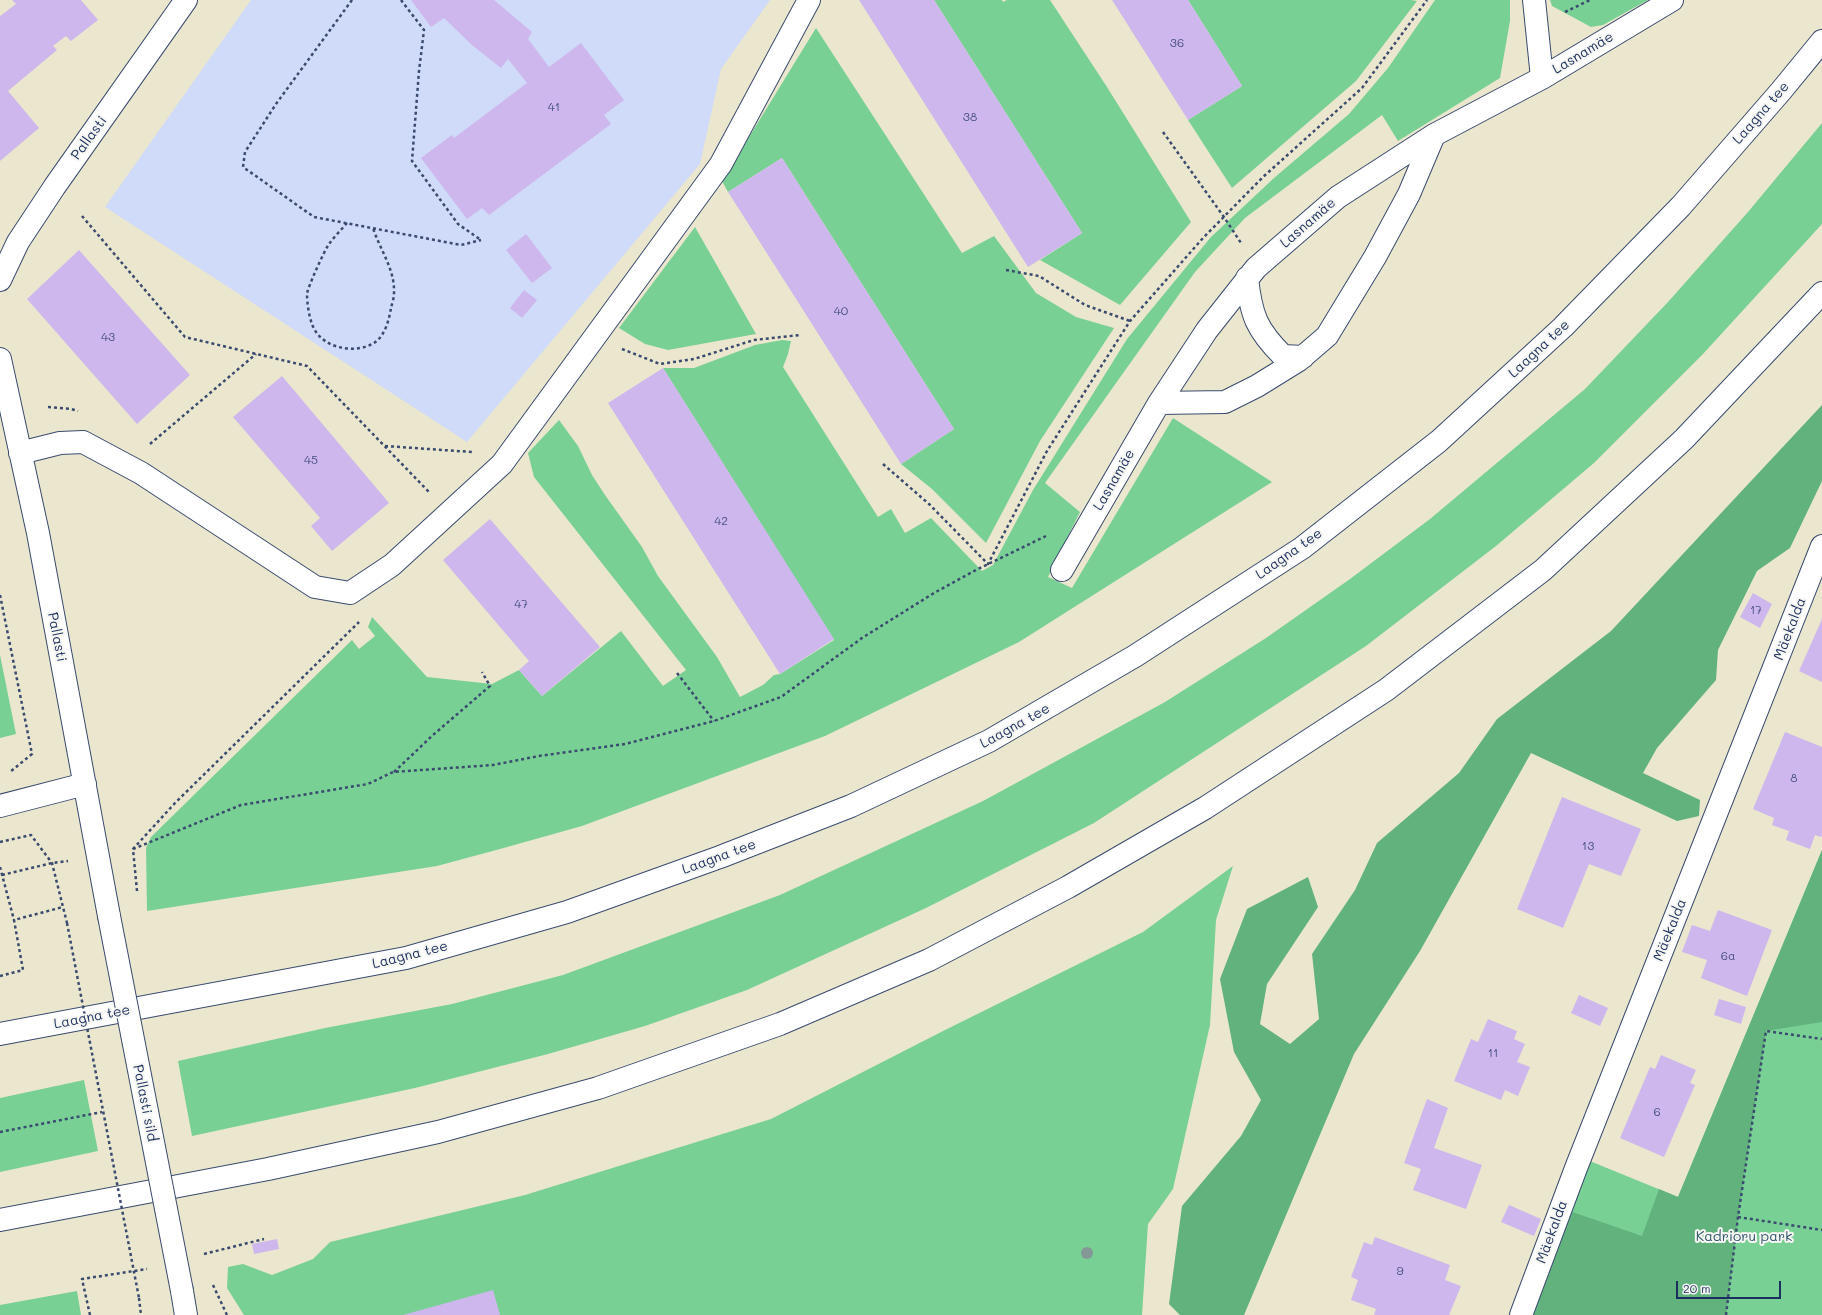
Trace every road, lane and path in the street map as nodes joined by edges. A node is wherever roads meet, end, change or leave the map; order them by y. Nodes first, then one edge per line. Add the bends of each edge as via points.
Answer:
1 (186, 0) edge
2 (352, 0) edge
3 (401, 0) edge
4 (810, 0) edge
5 (1427, 0) edge
6 (1534, 0) edge
7 (1672, 0) edge
8 (1822, 41) edge
9 (1542, 78) junction
10 (1163, 132) dead end
11 (1434, 135) junction
12 (82, 216) dead end
13 (1224, 217) junction
14 (347, 223) junction
15 (373, 228) junction
16 (1006, 270) dead end
17 (1252, 273) junction
18 (0, 280) edge
19 (1822, 293) edge
20 (1130, 321) junction
21 (598, 332) junction
22 (800, 335) dead end
23 (256, 354) junction
24 (1303, 357) junction
25 (0, 359) edge
26 (1159, 403) junction
27 (48, 407) dead end
28 (85, 414) dead end
29 (385, 446) junction
30 (20, 453) junction
31 (468, 457) dead end
32 (882, 464) dead end
33 (125, 465) junction
34 (434, 487) dead end
35 (429, 492) junction
36 (423, 497) dead end
37 (450, 514) junction
38 (1053, 533) dead end
39 (1822, 546) edge
40 (988, 564) junction
41 (1062, 570) dead end
42 (0, 595) edge
43 (360, 621) dead end
44 (482, 672) dead end
45 (677, 674) dead end
46 (714, 721) junction
47 (11, 772) dead end
48 (394, 772) junction
49 (85, 784) junction
50 (0, 806) edge
51 (0, 842) edge
52 (133, 849) junction
53 (71, 860) dead end
54 (52, 863) junction
55 (0, 867) edge
56 (2, 876) junction
57 (137, 894) dead end
58 (63, 907) junction
59 (109, 916) joint
60 (14, 920) junction
61 (0, 976) edge
62 (0, 1034) edge
63 (1822, 1039) edge
64 (102, 1112) junction
65 (0, 1132) edge
66 (1738, 1217) junction
67 (0, 1220) edge
68 (1822, 1230) edge
69 (142, 1270) dead end
70 (212, 1284) dead end
71 (90, 1315) edge
72 (141, 1315) edge
73 (186, 1315) edge
74 (227, 1315) edge
75 (1521, 1315) edge
76 (1726, 1315) edge

1 - 18 street, Pallasti via 55,186 18,242
2 - 14 path via 276,104 245,152 243,167 314,217
3 - 15 path via 424,30 412,161 458,224 481,240 461,244
4 - 21 street via 721,164
5 - 13 path via 1362,88 1263,177
6 - 9 street
7 - 9 street, Lasnamäe
8 - 62 street, Laagna tee via 1681,206 1563,327 1439,441 1302,548 1135,656 989,741 850,806 720,857 567,912 406,958
9 - 11 street, Lasnamäe
10 - 13 path
11 - 17 street, Lasnamäe via 1338,197
11 - 24 street via 1409,194 1375,257 1328,336
12 - 23 path via 185,337
13 - 17 path
13 - 20 path
14 - 15 path
14 - 15 path via 328,245 307,293 312,324 316,331 329,343 340,348 363,348 375,342 389,322 394,294 391,269
16 - 20 path via 1039,276 1085,305
17 - 24 street via 1254,316 1266,339 1283,356
17 - 26 street, Lasnamäe via 1207,330
19 - 67 street via 1684,439 1543,570 1386,690 1205,808 1068,887 929,960 780,1024 598,1088 438,1132 330,1156
20 - 40 path via 1047,451
21 - 22 path via 622,349 660,364 694,359 754,340
21 - 37 street via 502,464
23 - 29 path via 307,366
23 - 33 path
24 - 26 street via 1257,386 1225,402
25 - 30 street, Pallasti
26 - 41 street, Lasnamäe
27 - 28 path via 71,409
29 - 31 path via 474,452
29 - 35 path
30 - 33 street via 83,442
30 - 49 street, Pallasti via 38,533
32 - 40 path via 929,504
33 - 37 street via 315,587 328,590 350,593 392,565
34 - 35 path
35 - 36 path
35 - 37 path
38 - 40 path
39 - 75 street, Mäekalda via 1576,1168
40 - 46 path via 934,593 862,638 781,697
42 - 47 path via 32,754
43 - 52 path via 175,803
44 - 48 path via 490,686
45 - 46 path
46 - 48 path via 625,744 493,765
48 - 52 path via 368,784 241,805
49 - 50 street
49 - 59 street, Pallasti
51 - 54 path via 31,835
52 - 57 path
53 - 54 path
54 - 56 path
54 - 58 path
55 - 56 path
56 - 60 path
58 - 60 path
58 - 64 path, bridge
59 - 73 street, Pallasti sild, bridge
60 - 61 path via 23,970
63 - 66 path via 1766,1031
64 - 65 path
64 - 72 path, bridge
66 - 68 path
66 - 76 path
69 - 71 path via 82,1279
70 - 74 path

